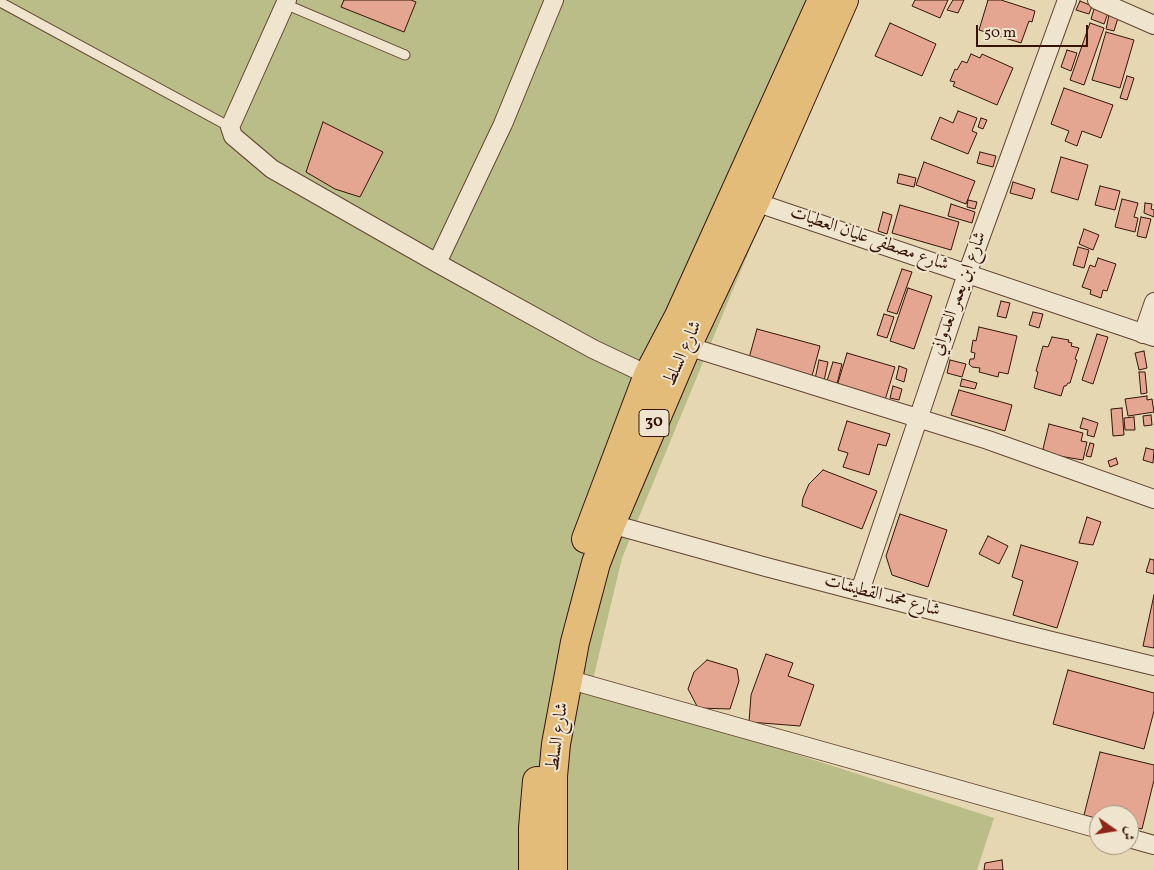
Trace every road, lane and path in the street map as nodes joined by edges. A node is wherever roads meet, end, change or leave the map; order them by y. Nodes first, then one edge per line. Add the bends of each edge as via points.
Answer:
1 (554, 0) edge
2 (822, 0) edge
3 (844, 0) edge
4 (1067, 0) edge
5 (1097, 0) edge
6 (0, 2) edge
7 (286, 2) edge
8 (1154, 25) edge
9 (404, 55) dead end
10 (230, 127) junction
11 (755, 202) junction
12 (437, 263) junction
13 (967, 274) junction
14 (1154, 302) edge
15 (1148, 336) edge
16 (687, 346) junction
17 (648, 375) junction
18 (917, 418) junction
19 (1154, 499) edge
20 (611, 524) junction
21 (860, 591) junction
22 (1154, 666) edge
23 (567, 678) junction
24 (1089, 826) edge
25 (1139, 841) edge
26 (1154, 845) edge
27 (533, 870) edge
28 (553, 870) edge

1 - 12 street via 503,124
2 - 17 main road, شارع السلط / 30 via 679,316
3 - 11 main road, شارع السلط / 30
4 - 13 street, شارع ابن يعمر العدواني
5 - 8 street
6 - 10 lane
7 - 9 lane
7 - 10 street
10 - 12 street via 233,136 272,169
11 - 13 street, شارع مصطفى عليان العطيات
11 - 16 main road, شارع السلط / 30
12 - 17 street via 593,349
13 - 15 street, شارع مصطفى عليان العطيات
13 - 18 street, شارع ابن يعمر العدواني
14 - 15 street
16 - 18 street
16 - 20 main road, شارع السلط / 30
17 - 27 main road, شارع السلط / 30 via 590,524 563,619 542,728 533,828
18 - 19 street
18 - 21 street, شارع ابن يعمر العدواني
20 - 21 street, شارع محمد القطيشات
20 - 23 main road, شارع السلط / 30 via 588,592
21 - 22 street, شارع محمد القطيشات
23 - 24 street
23 - 28 main road, شارع السلط / 30 via 553,776
25 - 26 street

